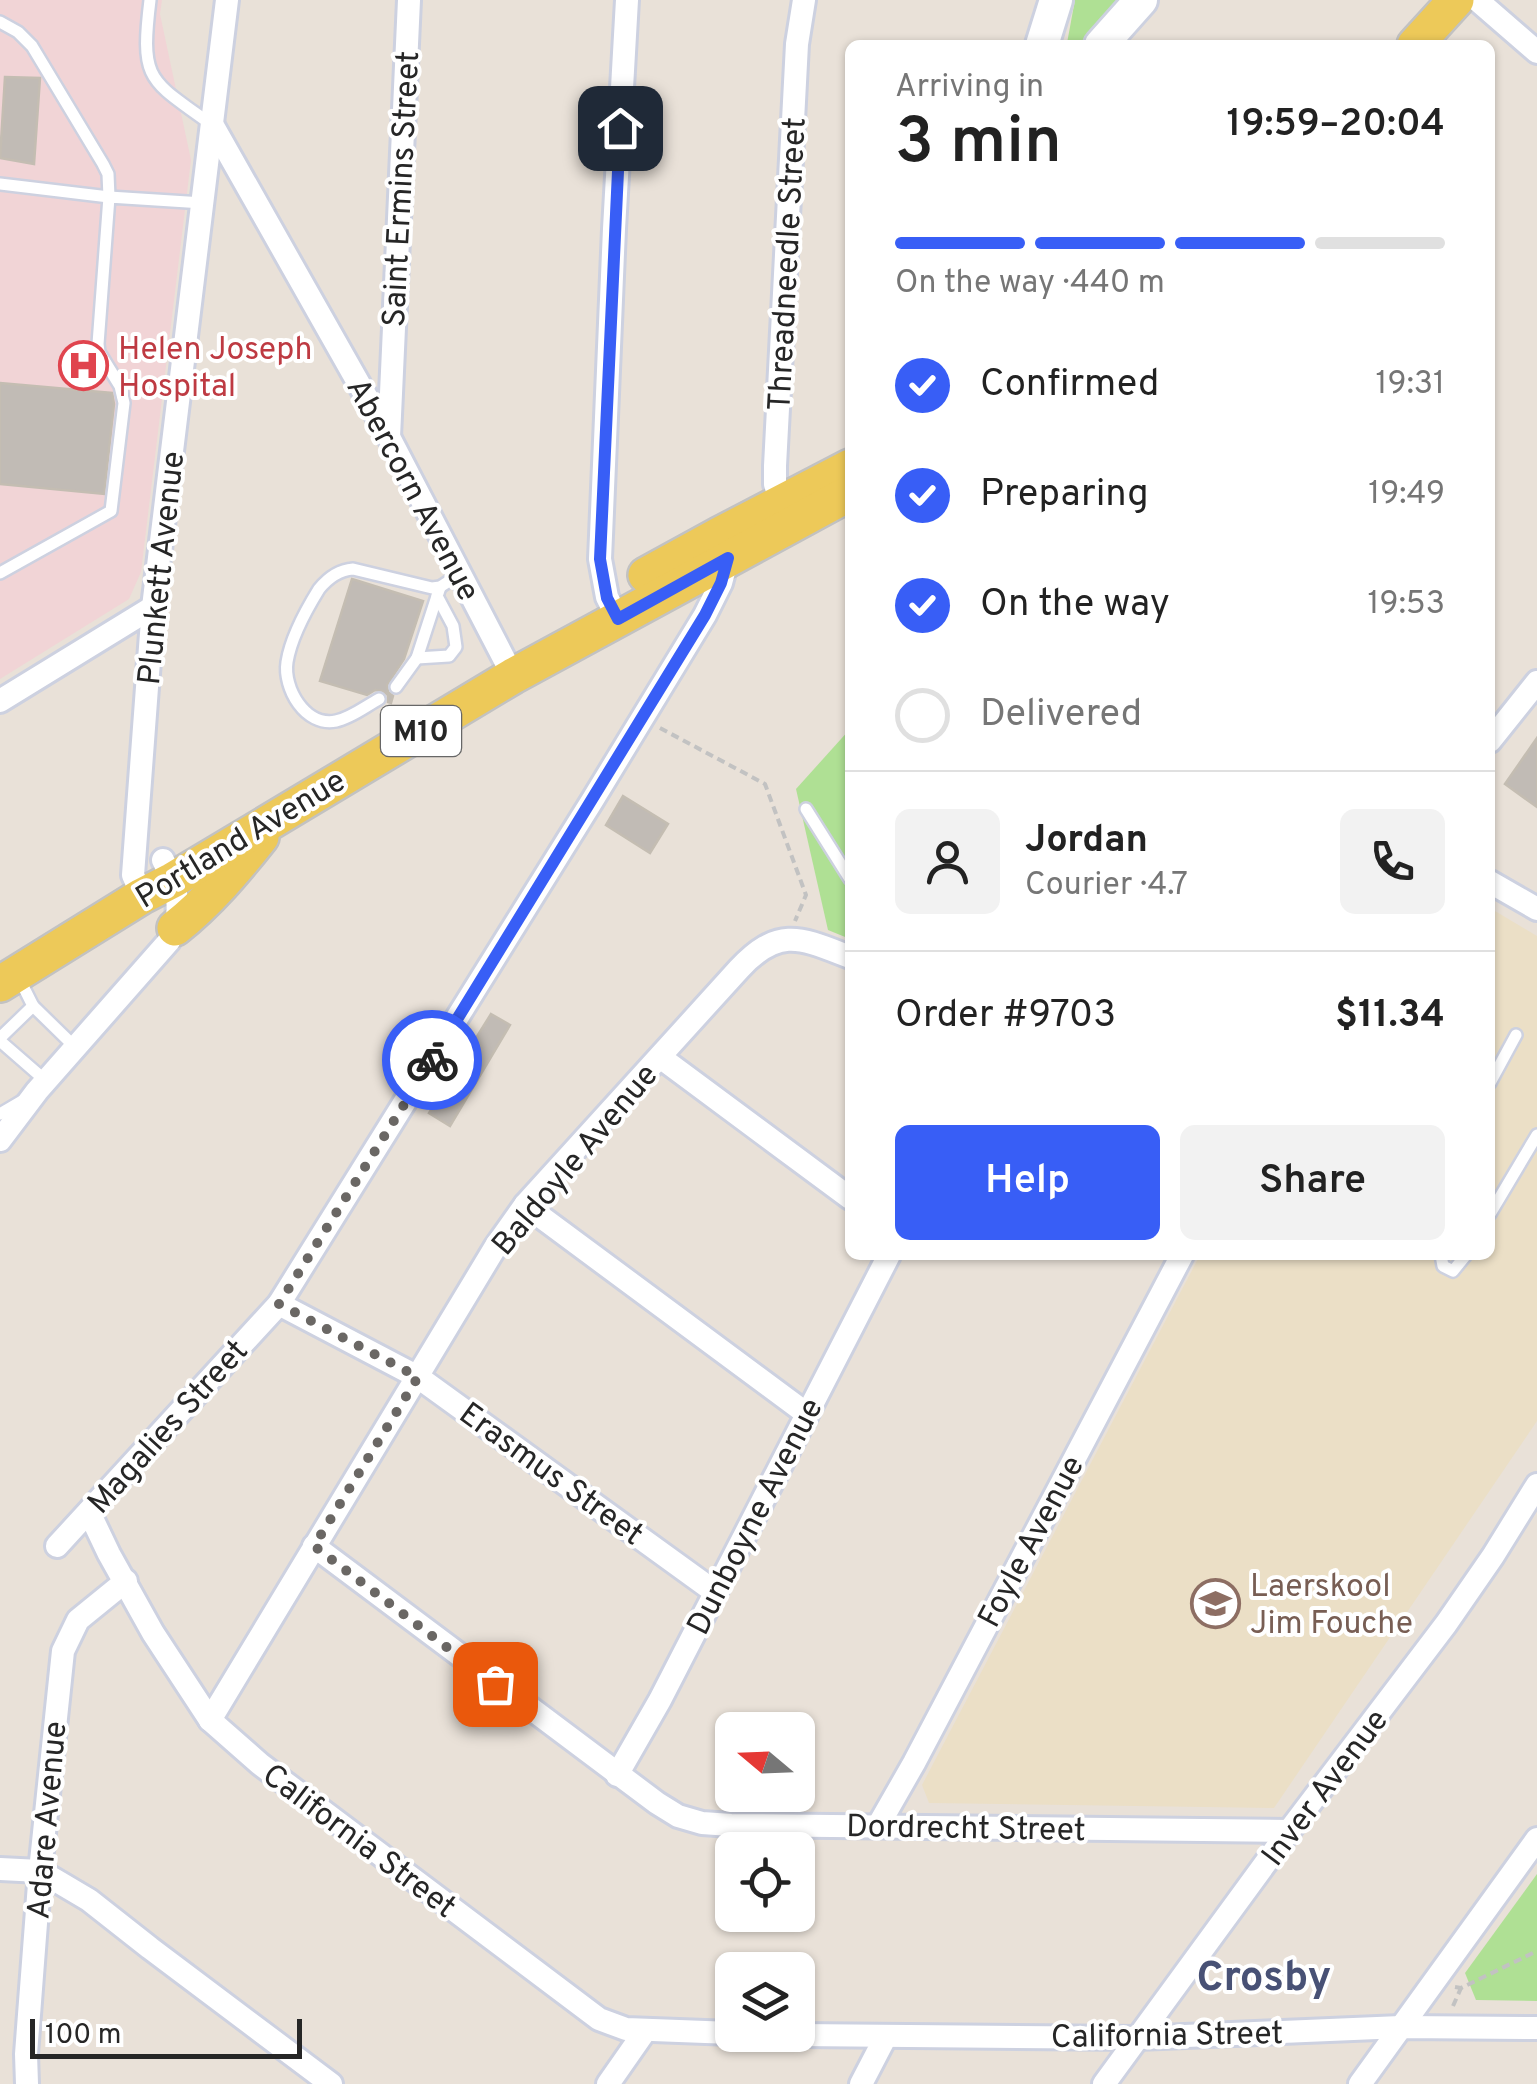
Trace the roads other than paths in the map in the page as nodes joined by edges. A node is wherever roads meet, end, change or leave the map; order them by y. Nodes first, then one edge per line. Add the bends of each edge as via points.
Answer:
1 (150, 0) edge
2 (227, 0) edge
3 (409, 0) edge
4 (626, 0) edge
5 (804, 0) edge
6 (1056, 0) edge
7 (1142, 0) edge
8 (1430, 0) edge
9 (1456, 0) edge
10 (1477, 0) edge
11 (0, 22) edge
12 (1044, 40) edge
13 (1106, 40) edge
14 (1393, 40) edge
15 (1420, 40) edge
16 (1537, 52) edge
17 (213, 126) junction
18 (0, 184) edge
19 (109, 196) junction
20 (203, 203) junction
21 (388, 437) junction
22 (845, 476) edge
23 (784, 514) junction
24 (724, 546) junction
25 (0, 572) edge
26 (460, 573) junction
27 (438, 591) junction
28 (153, 607) junction
29 (612, 608) junction
30 (417, 658) junction
31 (508, 665) junction
32 (1537, 682) edge
33 (396, 687) dead end
34 (378, 699) dead end
35 (0, 701) edge
36 (1495, 735) edge
37 (806, 810) dead end
38 (273, 820) junction
39 (845, 871) edge
40 (153, 878) junction
41 (1495, 885) edge
42 (1537, 909) edge
43 (175, 928) junction
44 (845, 955) edge
45 (6, 972) edge
46 (33, 1006) junction
47 (1516, 1035) dead end
48 (0, 1039) edge
49 (75, 1048) junction
50 (660, 1057) junction
51 (1495, 1074) edge
52 (42, 1086) junction
53 (0, 1114) edge
54 (1537, 1135) edge
55 (0, 1140) edge
56 (845, 1194) edge
57 (526, 1205) junction
58 (1495, 1206) edge
59 (886, 1260) edge
60 (1179, 1260) edge
61 (1442, 1260) edge
62 (1462, 1260) edge
63 (279, 1304) junction
64 (418, 1377) junction
65 (807, 1414) junction
66 (1537, 1485) edge
67 (89, 1512) junction
68 (57, 1546) dead end
69 (314, 1546) junction
70 (126, 1582) junction
71 (716, 1592) junction
72 (210, 1720) junction
73 (616, 1775) junction
74 (878, 1826) junction
75 (1289, 1831) junction
76 (1537, 1839) edge
77 (0, 1869) edge
78 (40, 1871) junction
79 (1401, 2027) junction
80 (1537, 2028) edge
81 (646, 2032) junction
82 (715, 2033) edge
83 (815, 2034) edge
84 (886, 2036) junction
85 (1137, 2038) junction
86 (27, 2084) edge
87 (331, 2084) edge
88 (608, 2084) edge
89 (861, 2084) edge
90 (1104, 2084) edge
91 (1360, 2084) edge

1 - 17 lane, Abercorn Avenue via 146,51 153,78
2 - 17 street, Plunkett Avenue
3 - 21 street, Saint Ermins Street
4 - 29 street via 600,559
5 - 23 street, Threadneedle Street via 775,466
6 - 12 street
7 - 13 street
8 - 14 main road
9 - 15 main road
10 - 16 street
11 - 19 lane via 32,46 103,164
17 - 20 street, Plunkett Avenue
17 - 21 street, Abercorn Avenue
18 - 19 lane
19 - 20 lane
19 - 25 lane via 98,344 124,403 111,510
20 - 28 street, Plunkett Avenue
21 - 26 street, Abercorn Avenue
22 - 23 main road, Portland Avenue / M10
23 - 24 main road, Portland Avenue / M10
24 - 29 main road, Portland Avenue / M10
24 - 63 street, Magalies Street via 714,600
26 - 27 lane
26 - 31 street, Abercorn Avenue
27 - 30 lane
27 - 30 lane via 456,647 449,656
27 - 34 lane via 352,569 337,572 312,600 286,668 294,697 331,722
28 - 35 street
28 - 40 street, Plunkett Avenue
29 - 31 main road, Portland Avenue / M10
30 - 33 lane
31 - 38 main road, Portland Avenue / M10
31 - 40 main road, Portland Avenue / M10
32 - 36 street
37 - 39 lane
38 - 40 main road, Portland Avenue / M10
38 - 43 main road via 216,892
40 - 43 street, Plunkett Avenue via 178,903
40 - 45 main road, Portland Avenue / M10
41 - 42 street
43 - 49 street
44 - 50 street, Baldoyle Avenue via 787,938 770,944
45 - 46 lane
46 - 48 lane
46 - 49 lane
47 - 51 lane
48 - 52 lane
49 - 52 street
50 - 56 street
50 - 57 street, Baldoyle Avenue
52 - 53 lane
52 - 55 street
54 - 58 lane
57 - 64 street, Baldoyle Avenue
57 - 65 street
59 - 65 street, Dunboyne Avenue
60 - 74 street, Foyle Avenue
61 - 62 lane via 1453,1271
63 - 64 street, Erasmus Street
63 - 67 street, Magalies Street
64 - 69 street, Baldoyle Avenue
64 - 71 street, Erasmus Street
65 - 71 street, Dunboyne Avenue
66 - 75 street, Inver Avenue via 1446,1624
67 - 68 street, Magalies Street
67 - 70 street, California Street
69 - 72 street, Baldoyle Avenue
69 - 73 street, Dordrecht Street
70 - 72 street, California Street
70 - 78 street, Adare Avenue via 78,1620 62,1651
71 - 73 street, Dunboyne Avenue
72 - 81 street, California Street via 584,2010
73 - 74 street, Dordrecht Street via 678,1816 702,1822
74 - 75 street, Dordrecht Street
75 - 85 street, Inver Avenue
76 - 79 street
77 - 78 street
78 - 86 street, Adare Avenue
78 - 87 street via 89,1900
79 - 80 street, California Street
79 - 85 street, California Street
79 - 91 street
81 - 82 street, California Street
81 - 88 street
83 - 84 street, California Street
84 - 85 street, California Street
84 - 89 street
85 - 90 street, Inver Avenue

